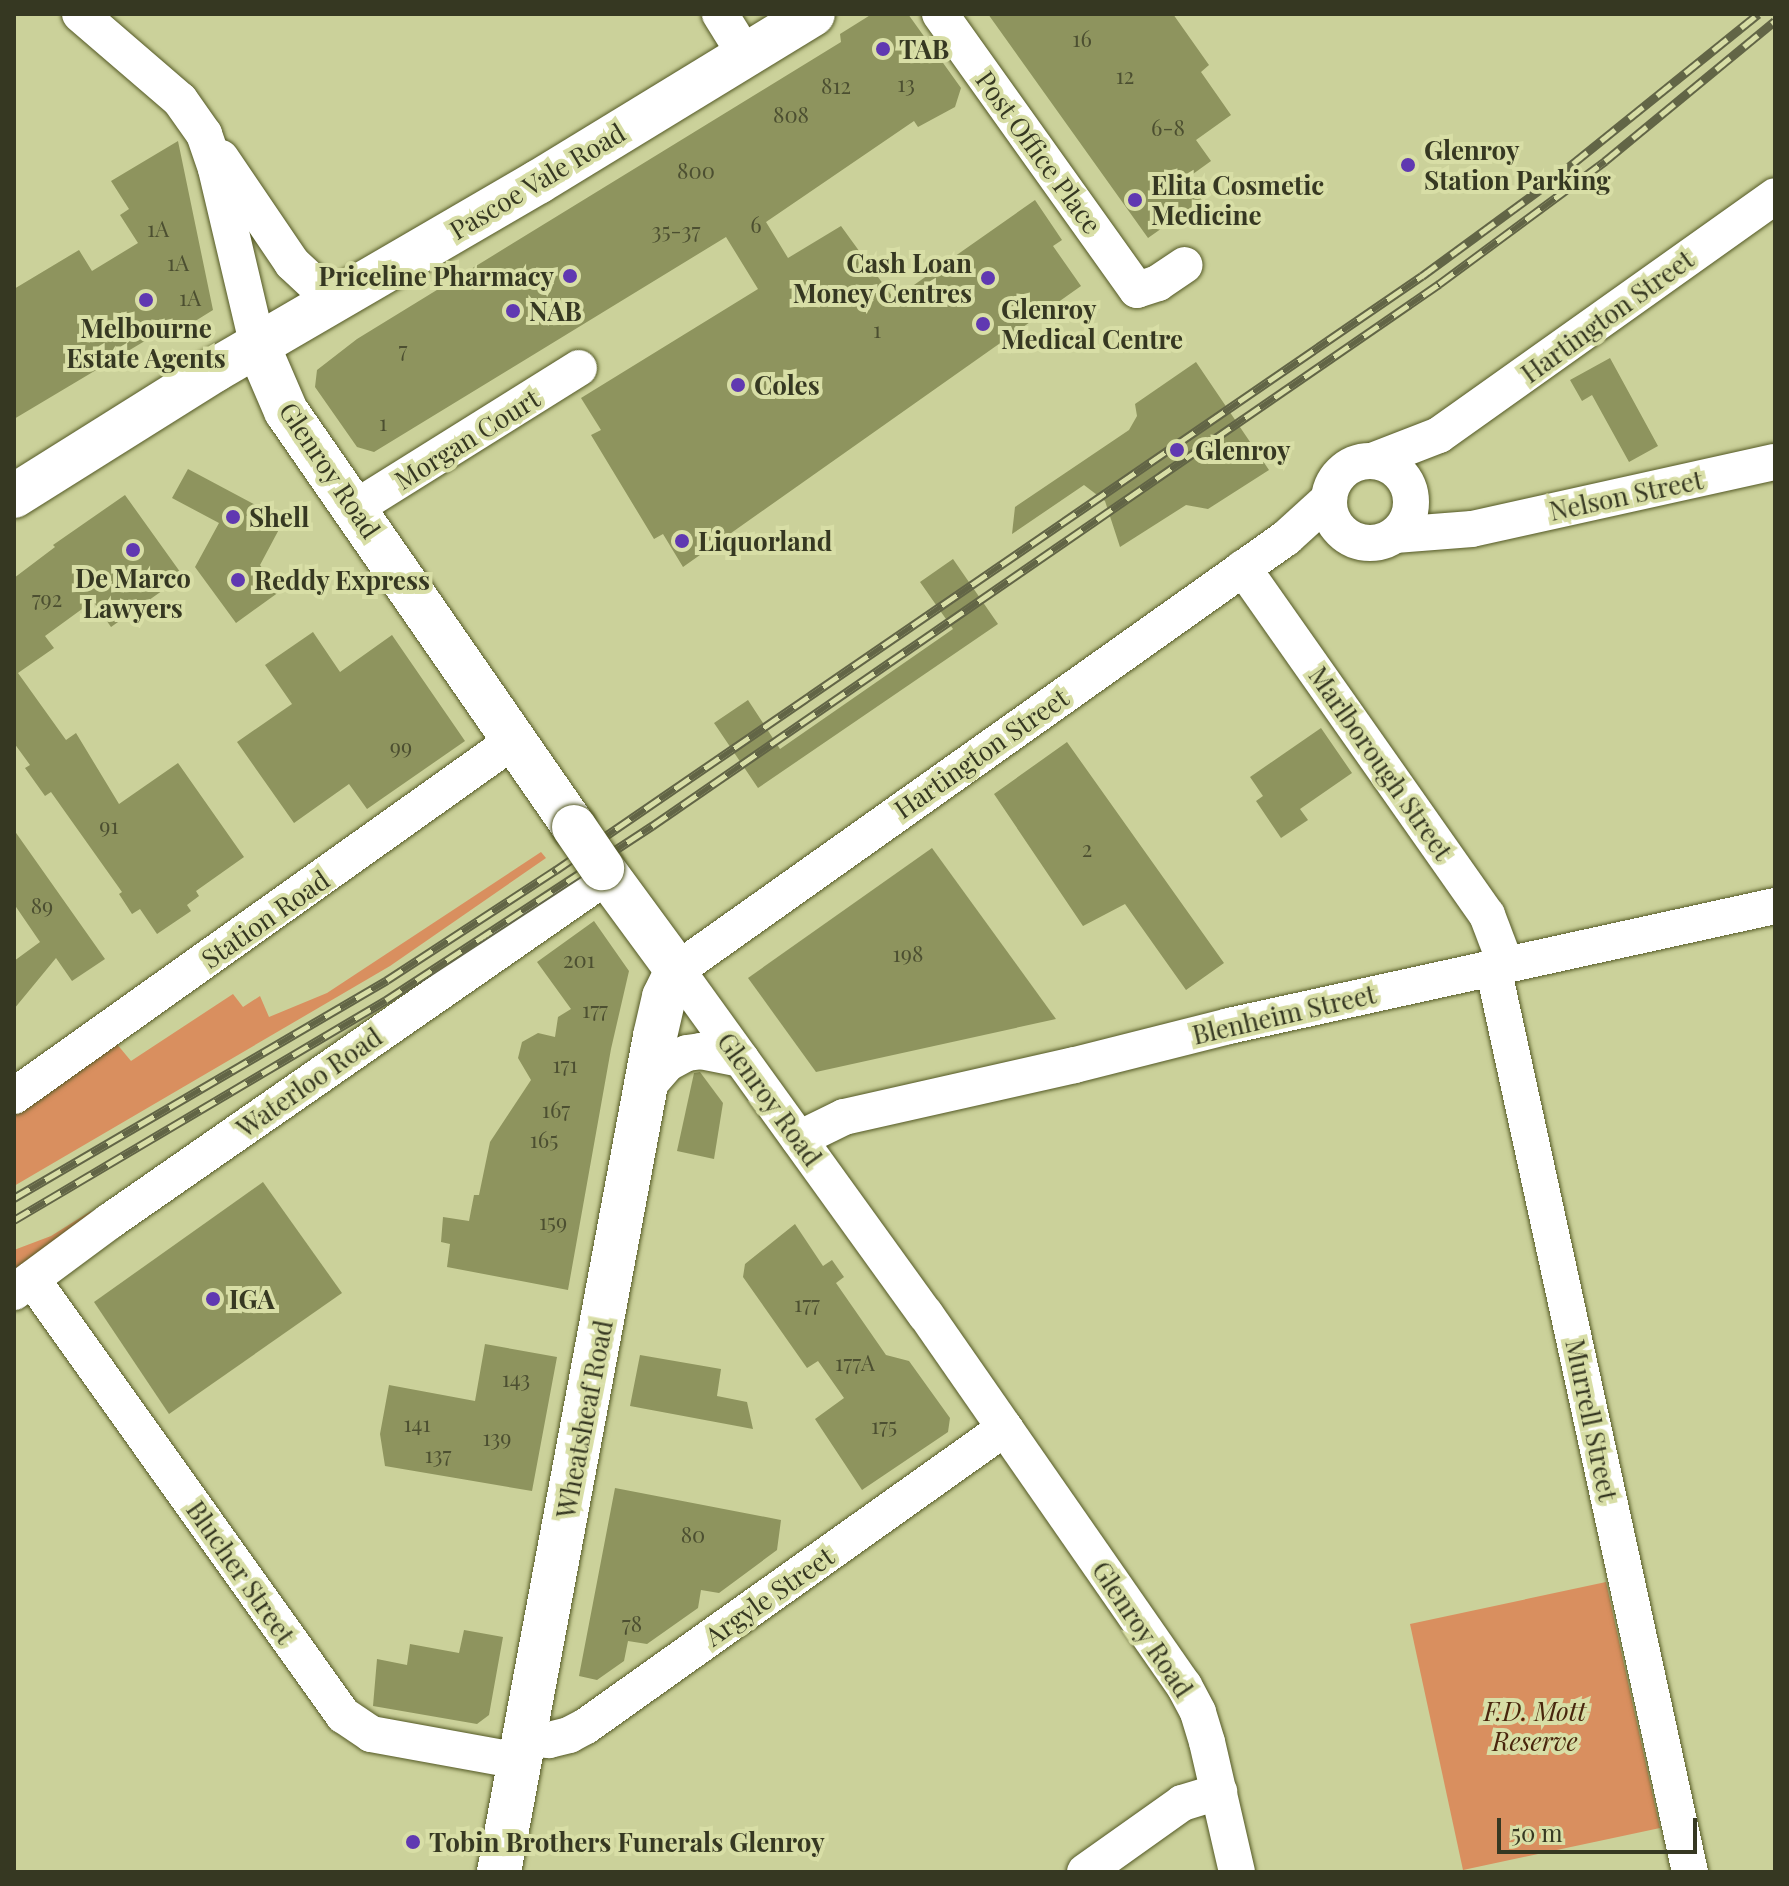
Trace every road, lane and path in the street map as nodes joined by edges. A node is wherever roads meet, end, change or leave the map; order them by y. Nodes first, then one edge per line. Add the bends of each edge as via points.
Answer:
1 (80, 14) edge
2 (720, 14) edge
3 (813, 14) edge
4 (940, 14) edge
5 (746, 56) junction
6 (204, 134) junction
7 (1775, 196) edge
8 (1185, 265) dead end
9 (341, 297) junction
10 (258, 346) junction
11 (579, 368) dead end
12 (1439, 435) junction
13 (1372, 461) junction
14 (1775, 462) edge
15 (1410, 494) junction
16 (14, 496) edge
17 (1329, 499) junction
18 (355, 508) junction
19 (1477, 528) junction
20 (1343, 534) junction
21 (1395, 535) junction
22 (1286, 538) junction
23 (1243, 568) junction
24 (513, 741) junction
25 (604, 872) junction
26 (1775, 906) edge
27 (1499, 966) junction
28 (677, 970) junction
29 (741, 1059) junction
30 (646, 1088) junction
31 (14, 1096) edge
32 (799, 1139) junction
33 (23, 1286) edge
34 (1005, 1428) junction
35 (522, 1750) junction
36 (1219, 1792) junction
37 (499, 1872) edge
38 (1085, 1872) edge
39 (1237, 1872) edge
40 (1690, 1872) edge

1 - 6 street via 180,100
2 - 5 street
3 - 5 main road, Pascoe Vale Road
4 - 8 street, Post Office Place via 1137,290
5 - 9 main road, Pascoe Vale Road
6 - 9 street via 292,263 316,285
6 - 10 street
7 - 12 street, Hartington Street
9 - 10 main road, Pascoe Vale Road
10 - 16 main road, Pascoe Vale Road
10 - 18 main road, Glenroy Road via 286,411
11 - 18 street, Morgan Court
12 - 13 street, Hartington Street
12 - 15 street, Hartington Street via 1424,452
13 - 15 street via 1394,469
13 - 17 street via 1359,462 1338,476
14 - 19 street, Nelson Street
15 - 19 street, Nelson Street via 1450,524
15 - 21 street via 1410,513
17 - 20 street
17 - 22 street, Hartington Street
18 - 24 main road, Glenroy Road
19 - 21 street, Nelson Street
20 - 21 street via 1369,544
20 - 22 street, Hartington Street via 1326,531
22 - 23 street, Hartington Street
23 - 27 street, Marlborough Street via 1487,915
23 - 28 street, Hartington Street
24 - 25 main road, Glenroy Road, bridge
24 - 31 street, Station Road
25 - 28 main road, Glenroy Road
25 - 33 street, Waterloo Road
26 - 27 street, Blenheim Street
27 - 32 street, Blenheim Street via 844,1117
27 - 40 street, Murrell Street
28 - 29 street, Glenroy Road
28 - 30 main road, Wheatsheaf Road via 664,997
29 - 30 street via 687,1053 668,1063
29 - 32 street, Glenroy Road
30 - 35 main road, Wheatsheaf Road
32 - 34 street, Glenroy Road
33 - 35 street, Blucher Street via 343,1715 371,1734
34 - 35 street, Argyle Street via 586,1726
34 - 36 street, Glenroy Road via 1184,1686 1198,1712
35 - 37 main road, Wheatsheaf Road
36 - 38 street via 1182,1803
36 - 39 street, Glenroy Road

